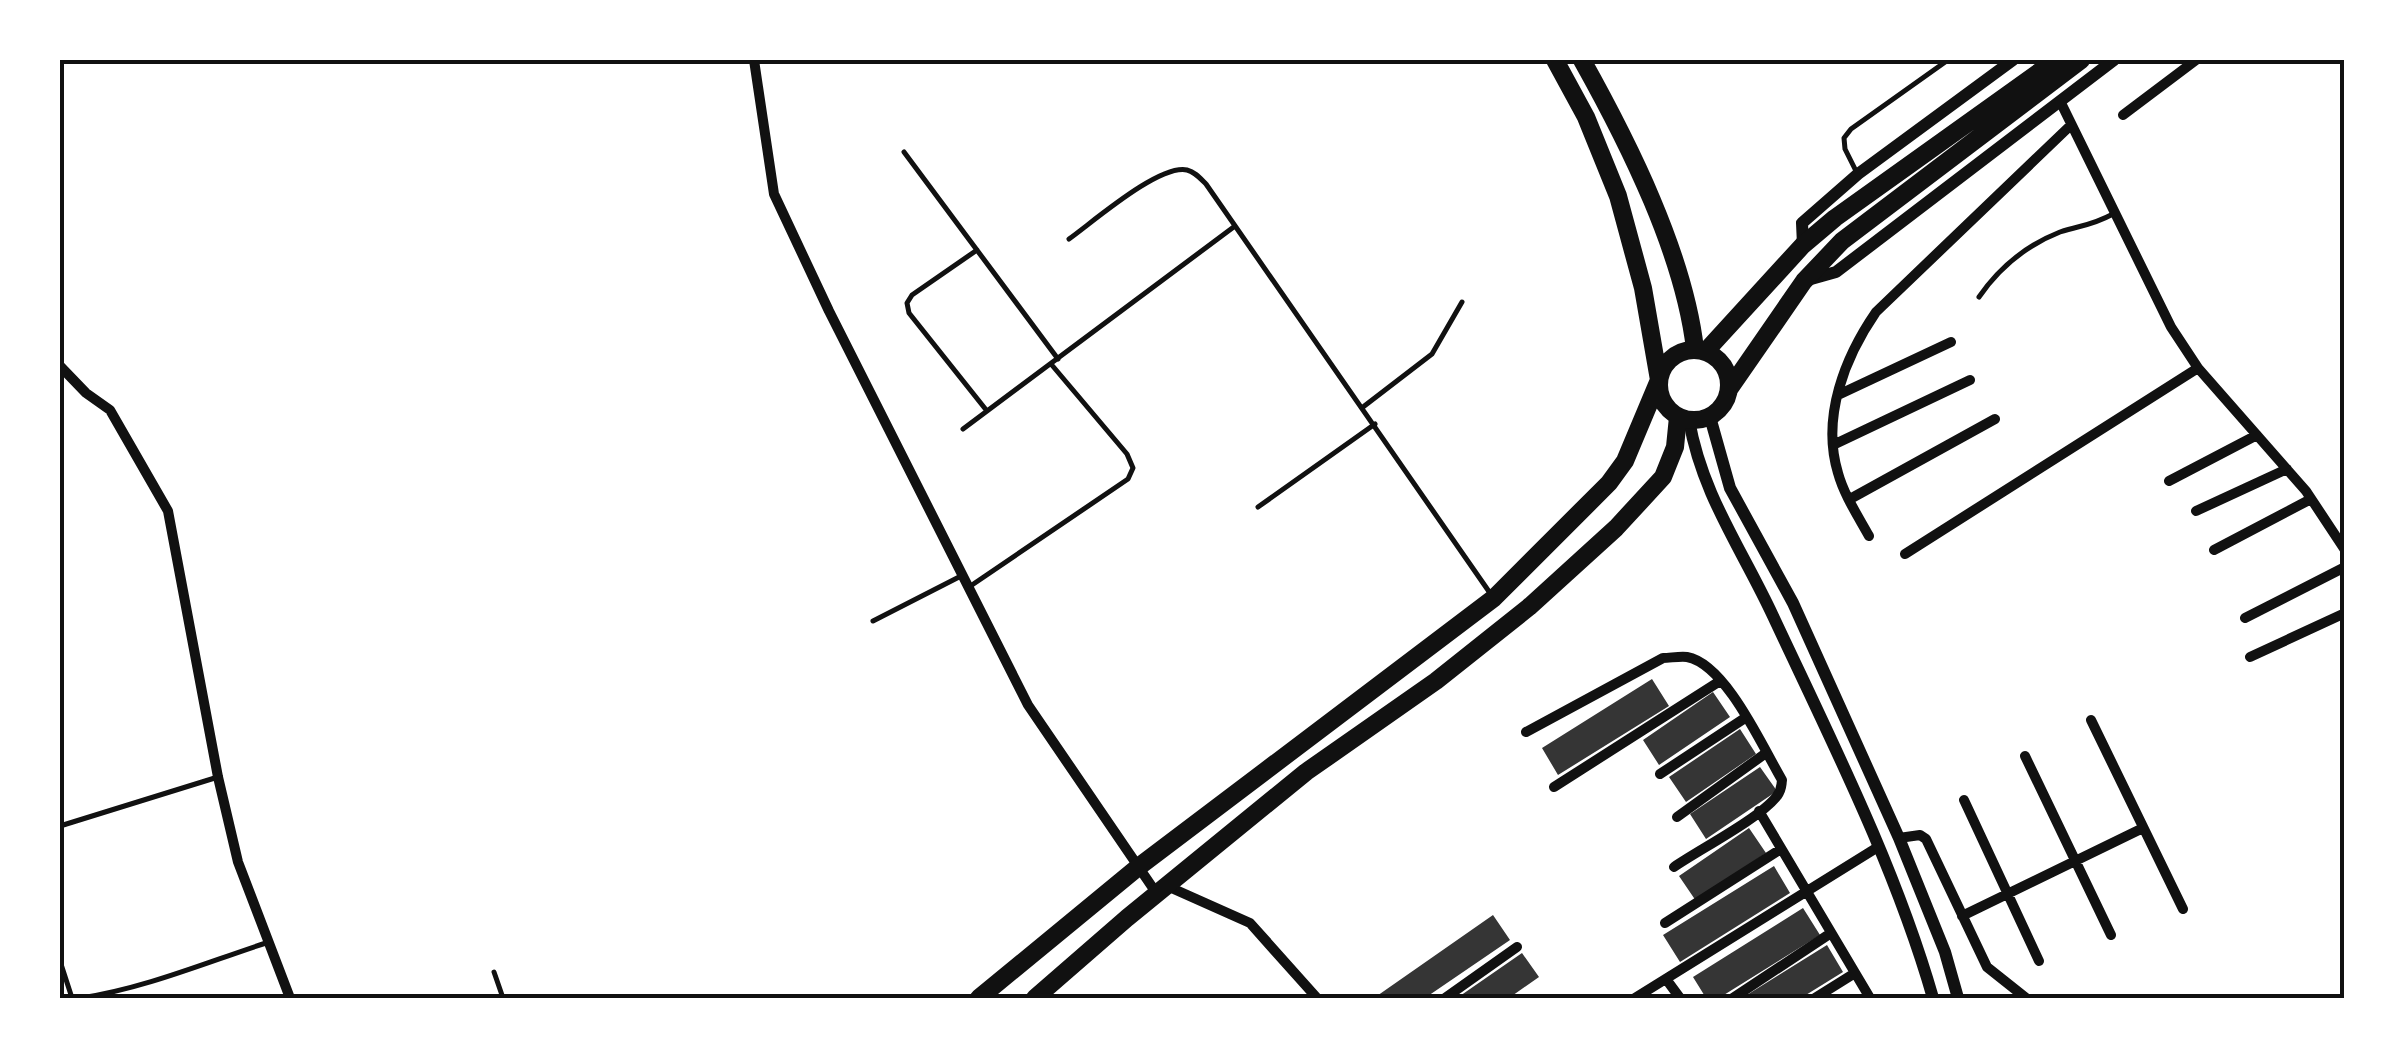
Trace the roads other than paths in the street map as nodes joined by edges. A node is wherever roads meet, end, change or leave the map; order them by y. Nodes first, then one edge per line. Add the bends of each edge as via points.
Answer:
1 (754, 60) edge
2 (1555, 60) edge
3 (1582, 60) edge
4 (1948, 60) edge
5 (2012, 60) edge
6 (2056, 60) edge
7 (2081, 60) edge
8 (2114, 60) edge
9 (2196, 60) edge
10 (2060, 103) junction
11 (2123, 115) dead end
12 (2072, 126) junction
13 (904, 152) dead end
14 (1858, 174) junction
15 (2114, 214) junction
16 (1235, 226) junction
17 (1069, 240) dead end
18 (1803, 246) junction
19 (977, 250) junction
20 (1804, 281) junction
21 (1979, 296) dead end
22 (1462, 302) dead end
23 (1951, 342) dead end
24 (1700, 350) junction
25 (1054, 361) junction
26 (60, 366) edge
27 (2198, 368) junction
28 (1659, 380) junction
29 (1970, 380) dead end
30 (1730, 388) junction
31 (1838, 395) junction
32 (1363, 406) junction
33 (987, 411) junction
34 (1710, 417) junction
35 (1684, 418) junction
36 (1996, 419) dead end
37 (1374, 424) junction
38 (963, 429) dead end
39 (2257, 435) junction
40 (1832, 445) junction
41 (2287, 469) junction
42 (2169, 481) dead end
43 (1850, 499) junction
44 (2310, 499) junction
45 (1258, 507) dead end
46 (2196, 511) dead end
47 (1868, 536) dead end
48 (2214, 550) dead end
49 (2345, 550) edge
50 (1905, 554) dead end
51 (2345, 566) edge
52 (966, 581) junction
53 (1494, 598) junction
54 (2345, 613) edge
55 (2246, 618) dead end
56 (874, 621) dead end
57 (2250, 657) dead end
58 (1720, 680) junction
59 (1746, 718) junction
60 (2091, 720) dead end
61 (1526, 732) dead end
62 (1766, 754) junction
63 (2025, 756) dead end
64 (1660, 774) dead end
65 (218, 777) junction
66 (1554, 787) dead end
67 (1964, 800) dead end
68 (1759, 811) junction
69 (1676, 817) dead end
70 (60, 826) edge
71 (2143, 828) junction
72 (1899, 838) junction
73 (1878, 847) junction
74 (1780, 849) junction
75 (2075, 860) junction
76 (1674, 867) dead end
77 (1137, 868) junction
78 (1162, 890) junction
79 (1806, 892) junction
80 (2007, 893) junction
81 (2182, 910) dead end
82 (1962, 916) junction
83 (1665, 923) dead end
84 (1831, 933) junction
85 (2111, 935) dead end
86 (269, 942) junction
87 (1517, 947) dead end
88 (60, 961) edge
89 (2039, 961) dead end
90 (494, 972) dead end
91 (1855, 973) junction
92 (1666, 979) junction
93 (72, 998) edge
94 (81, 998) edge
95 (290, 998) edge
96 (503, 998) edge
97 (979, 998) edge
98 (1036, 998) edge
99 (1317, 998) edge
100 (1445, 998) edge
101 (1635, 998) edge
102 (1680, 998) edge
103 (1733, 998) edge
104 (1815, 998) edge
105 (1870, 998) edge
106 (1933, 998) edge
107 (1958, 998) edge
108 (2026, 998) edge

1 - 52 street via 774,194
2 - 28 main road via 1618,196
3 - 24 main road via 1660,223
4 - 14 lane via 1850,129 1845,149
5 - 14 street
6 - 18 main road
7 - 20 main road via 1842,241
8 - 10 street
9 - 11 street
10 - 12 street
10 - 20 street via 1836,272
12 - 15 street
12 - 31 street via 1876,312 1855,342
13 - 19 lane
14 - 18 street via 1802,222
15 - 21 lane via 2041,241 1993,276
15 - 27 street
16 - 17 lane via 1206,184 1180,169 1161,174
16 - 25 lane
16 - 32 lane
18 - 24 main road
19 - 25 lane
19 - 33 lane via 907,304
20 - 30 main road
22 - 32 lane via 1432,354
23 - 31 street
24 - 28 main road via 1676,355
24 - 30 main road via 1719,360
25 - 33 lane
25 - 52 lane via 1133,468 1128,479
26 - 65 street via 110,410 168,511
27 - 39 street
27 - 50 street
28 - 35 main road via 1663,401
28 - 53 main road via 1609,483
29 - 40 street
30 - 34 main road
31 - 40 street
32 - 37 lane
33 - 38 lane
34 - 35 main road
34 - 72 street via 1730,488 1793,602
35 - 73 street via 1712,500
35 - 78 main road via 1663,477 1529,608 1306,772
36 - 43 street
37 - 45 lane
37 - 53 lane
39 - 41 street
39 - 42 street
40 - 43 street
41 - 44 street
41 - 46 street
43 - 47 street
44 - 48 street
44 - 49 street
51 - 55 street
52 - 56 lane
52 - 77 street via 1028,705
53 - 77 main road
54 - 57 street
58 - 59 street
58 - 61 street via 1688,657 1663,658
58 - 66 street
59 - 62 street
59 - 64 street
60 - 71 street
62 - 68 street via 1782,788
62 - 69 street
63 - 75 street
65 - 70 lane
65 - 86 street via 238,862
67 - 80 street
68 - 74 street
68 - 76 street
71 - 75 street
71 - 81 street
72 - 82 street via 1926,839
72 - 107 street
73 - 79 street
73 - 106 street
74 - 79 street
74 - 83 street
75 - 80 street
75 - 85 street
77 - 78 street
77 - 97 main road
78 - 98 main road
78 - 99 street via 1250,922
79 - 84 street
79 - 92 street
80 - 82 street
80 - 89 street
82 - 108 street via 1987,967
84 - 91 street
84 - 103 street
86 - 94 lane via 159,980
86 - 95 street
87 - 100 street
88 - 93 lane
90 - 96 lane
91 - 104 street
91 - 105 street
92 - 101 street
92 - 102 street

